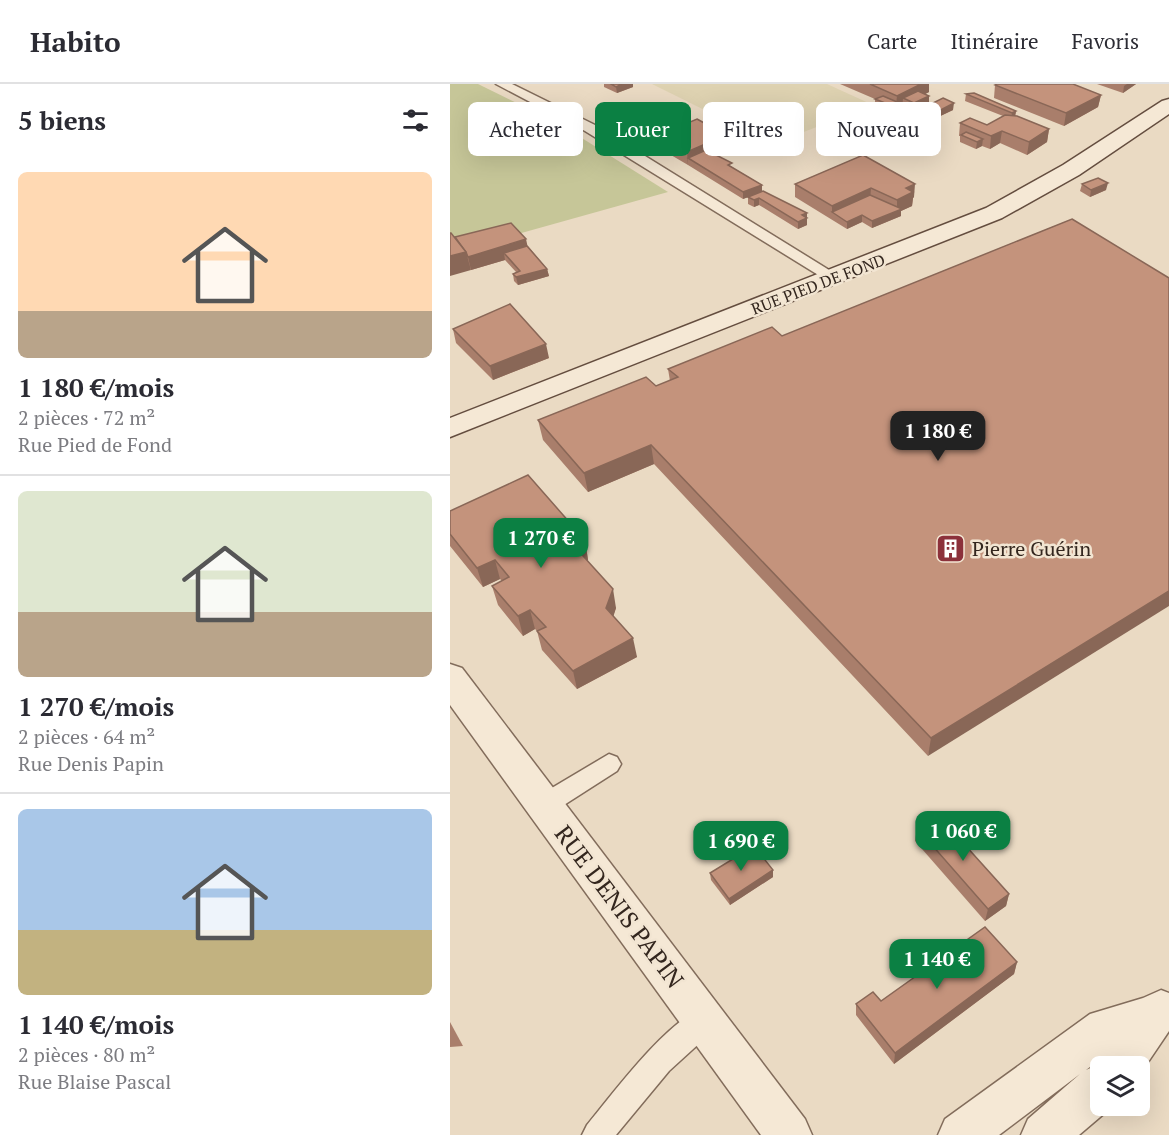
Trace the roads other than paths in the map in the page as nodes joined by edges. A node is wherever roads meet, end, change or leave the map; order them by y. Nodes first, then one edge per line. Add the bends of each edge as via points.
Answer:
1 (502, 84) edge
2 (1169, 105) edge
3 (834, 278) junction
4 (450, 428) edge
5 (450, 678) edge
6 (609, 764) dead end
7 (544, 805) junction
8 (1161, 1010) edge
9 (704, 1020) junction
10 (1126, 1056) edge
11 (1090, 1095) edge
12 (597, 1135) edge
13 (789, 1135) edge
14 (961, 1135) edge
15 (1044, 1135) edge

1 - 3 lane via 590,128
2 - 3 main road, RUE PIED DE FOND via 1098,154 1029,194 957,229
3 - 4 main road, RUE PIED DE FOND
5 - 7 main road, RUE DENIS PAPIN
6 - 7 lane
7 - 9 main road, RUE DENIS PAPIN
8 - 10 main road
8 - 14 main road via 1105,1029
9 - 12 lane via 659,1061
9 - 13 main road, RUE DENIS PAPIN
11 - 15 main road

